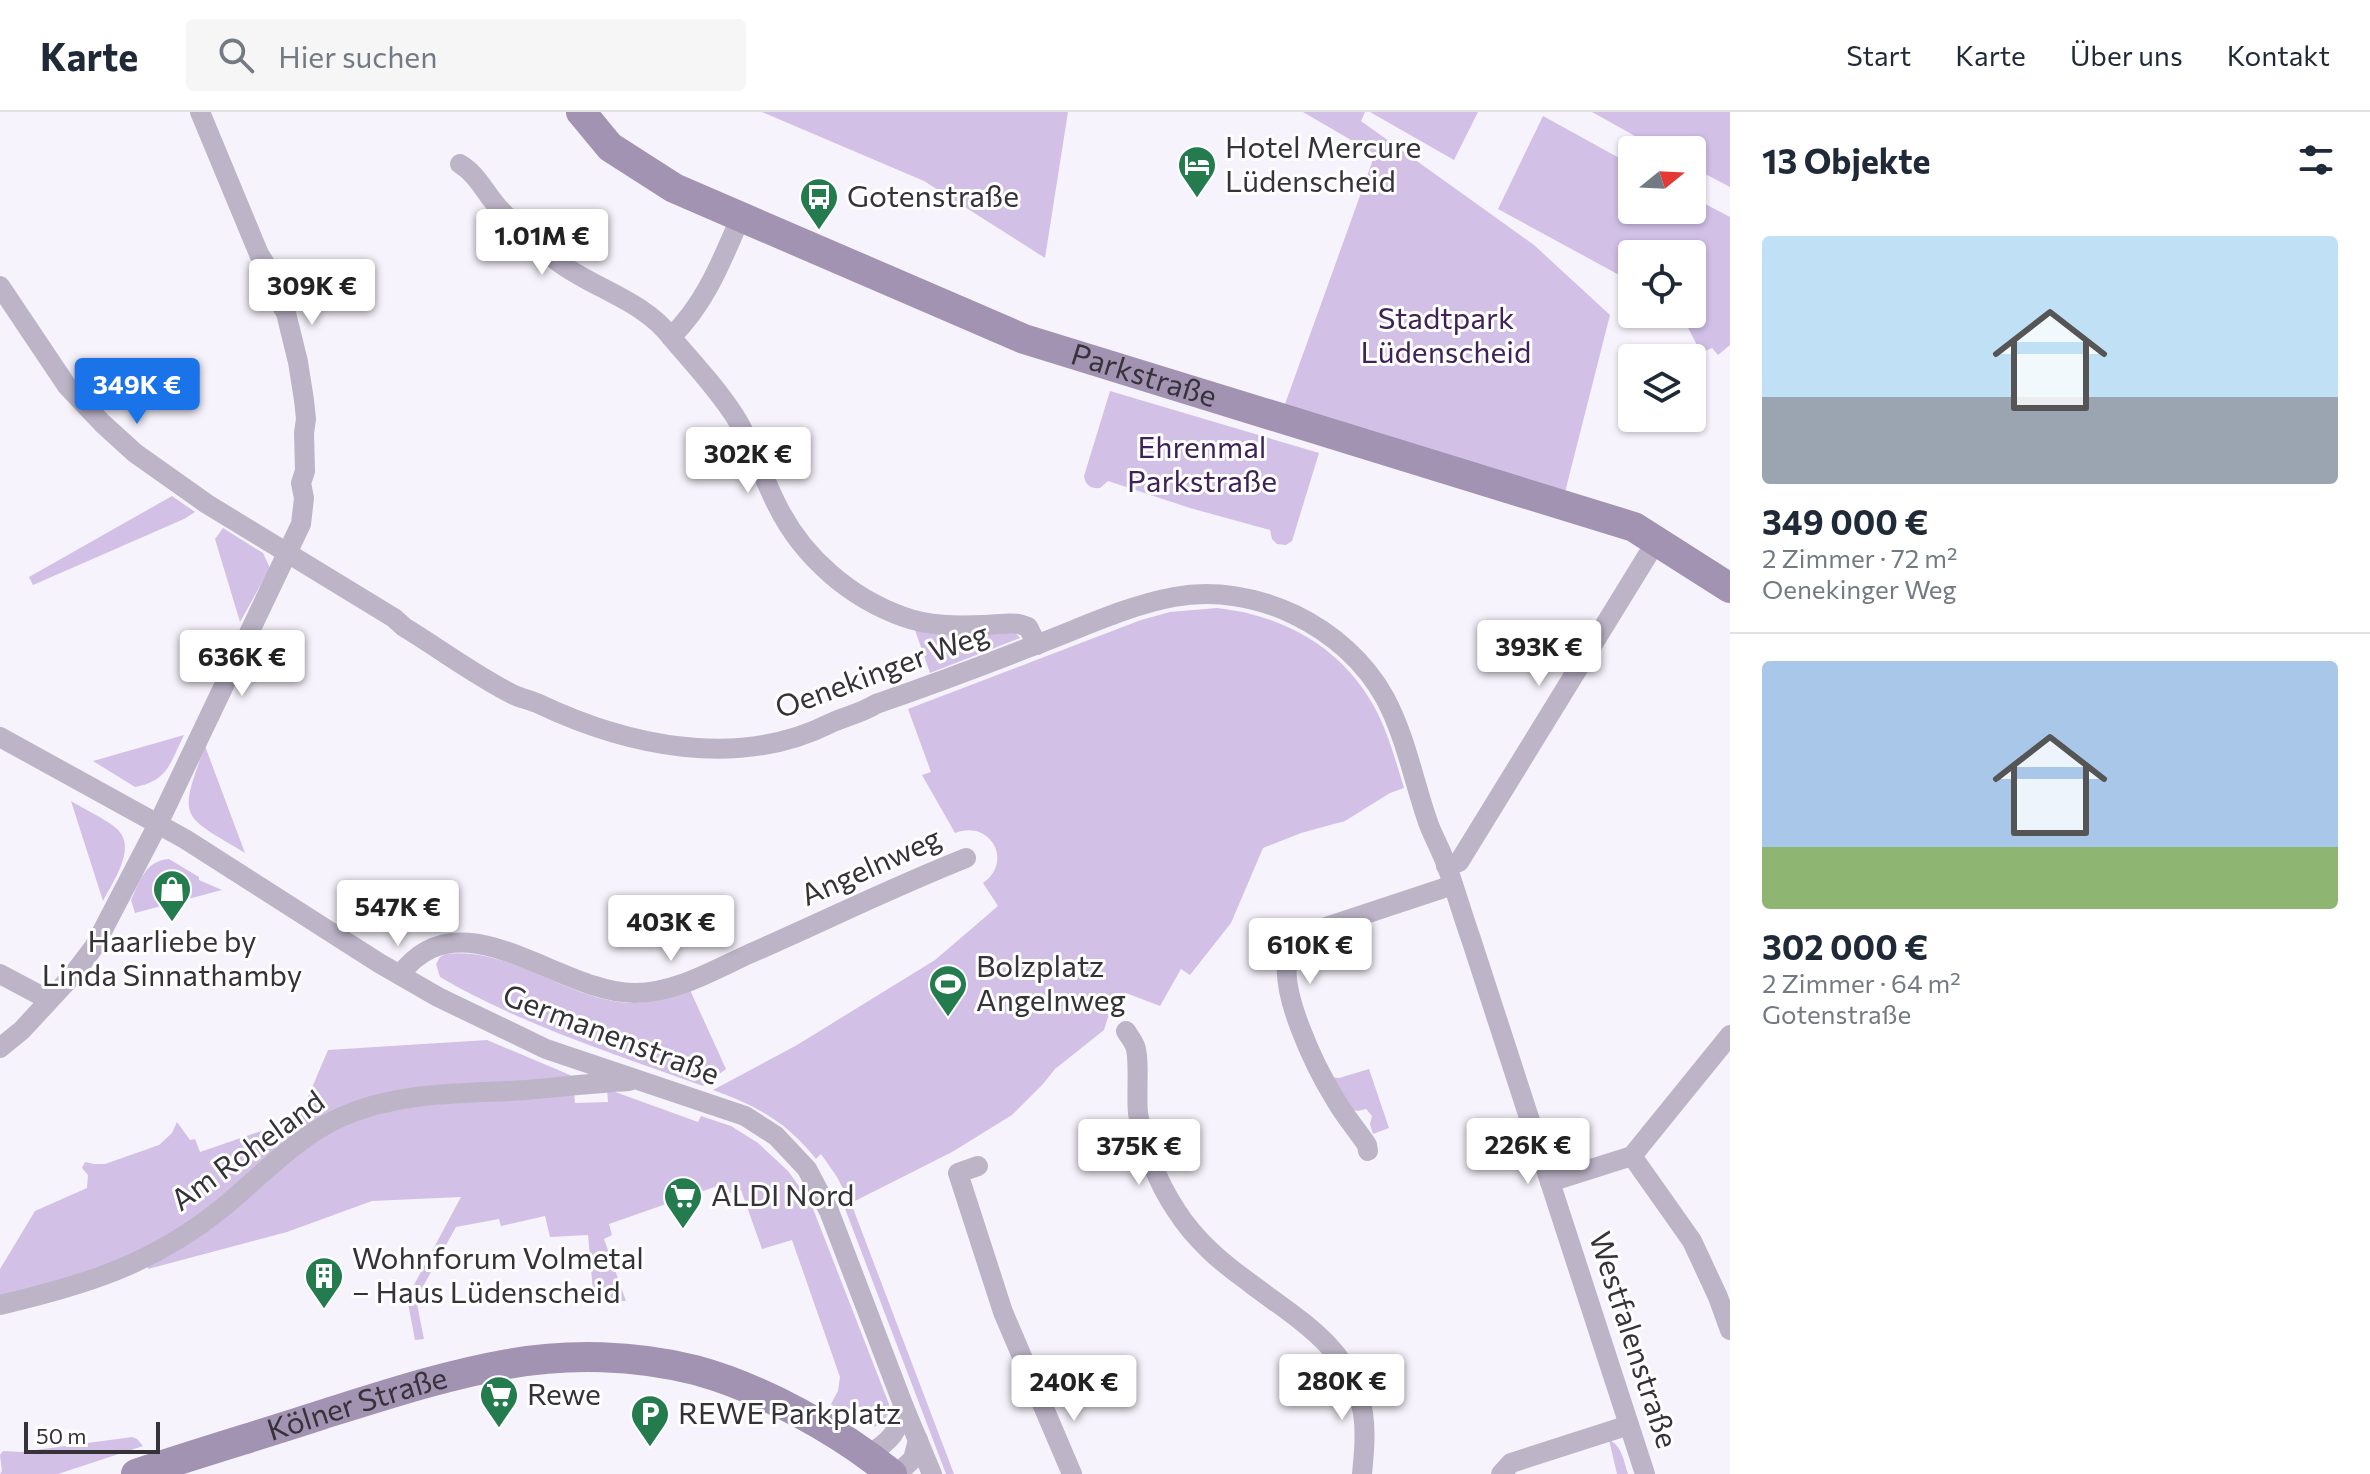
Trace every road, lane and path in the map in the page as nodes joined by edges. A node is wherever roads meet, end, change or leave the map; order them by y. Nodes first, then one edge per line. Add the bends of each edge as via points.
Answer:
1 (200, 112) edge
2 (581, 112) edge
3 (460, 164) dead end
4 (741, 216) junction
5 (0, 286) edge
6 (671, 337) junction
7 (1657, 540) junction
8 (288, 552) junction
9 (1730, 588) edge
10 (1037, 645) junction
11 (0, 737) edge
12 (158, 824) junction
13 (966, 858) dead end
14 (1450, 875) junction
15 (0, 974) edge
16 (400, 975) junction
17 (49, 1000) junction
18 (1126, 1031) dead end
19 (1730, 1035) edge
20 (0, 1048) edge
21 (637, 1080) junction
22 (1368, 1151) dead end
23 (1632, 1156) junction
24 (978, 1166) dead end
25 (1550, 1182) junction
26 (0, 1305) edge
27 (1730, 1330) edge
28 (904, 1407) junction
29 (1629, 1425) junction
30 (918, 1440) junction
31 (868, 1455) junction
32 (136, 1474) edge
33 (895, 1474) edge
34 (932, 1474) edge
35 (1072, 1474) edge
36 (1362, 1474) edge
37 (1501, 1474) edge
38 (1645, 1474) edge

1 - 8 street via 286,313 298,362 306,419 304,498 301,524
2 - 4 street, Parkstraße via 627,160 674,188
3 - 6 street via 515,225 560,263 646,314
4 - 6 street via 710,286
4 - 7 street, Parkstraße via 1030,341 1634,527
5 - 8 street, Oenekinger Weg via 67,386 106,428 207,504
6 - 10 street via 736,417 792,532 832,576 903,617 952,625 1019,624 1028,627
7 - 9 street, Parkstraße
7 - 14 street
8 - 10 street, Oenekinger Weg via 516,696 591,727 677,746 733,749 808,734
8 - 12 street
10 - 14 street, Oenekinger Weg via 1148,603 1190,595 1247,598 1302,619 1344,648 1383,695
11 - 12 street, Germanenstraße
12 - 16 street, Germanenstraße
12 - 17 street via 94,947
13 - 16 street, Angelnweg via 719,969 659,990 599,989 510,952 469,942 433,947
14 - 22 street via 1321,928 1300,941 1288,958 1287,985 1313,1060
14 - 25 street, Westfalenstraße
15 - 17 street
16 - 21 street, Germanenstraße via 546,1049
17 - 20 street
18 - 36 street via 1136,1048 1144,1137 1169,1197 1214,1254 1318,1333 1339,1356 1363,1411
19 - 23 street
21 - 26 street, Am Roheland via 429,1096 367,1107 332,1122 294,1148 210,1217 148,1258 75,1286
21 - 28 street, Germanenstraße via 745,1116 776,1136 803,1164 833,1219
23 - 25 street
23 - 27 street via 1692,1241
24 - 35 street via 958,1173 1003,1312
25 - 29 street, Westfalenstraße
28 - 30 street, Germanenstraße
28 - 31 street via 897,1431
29 - 37 street via 1511,1463
29 - 38 street, Westfalenstraße
30 - 33 street via 913,1459
30 - 34 street, Germanenstraße
31 - 32 street, Kölner Straße via 815,1422 695,1370 580,1357 505,1364 443,1379
31 - 33 street, Kölner Straße

